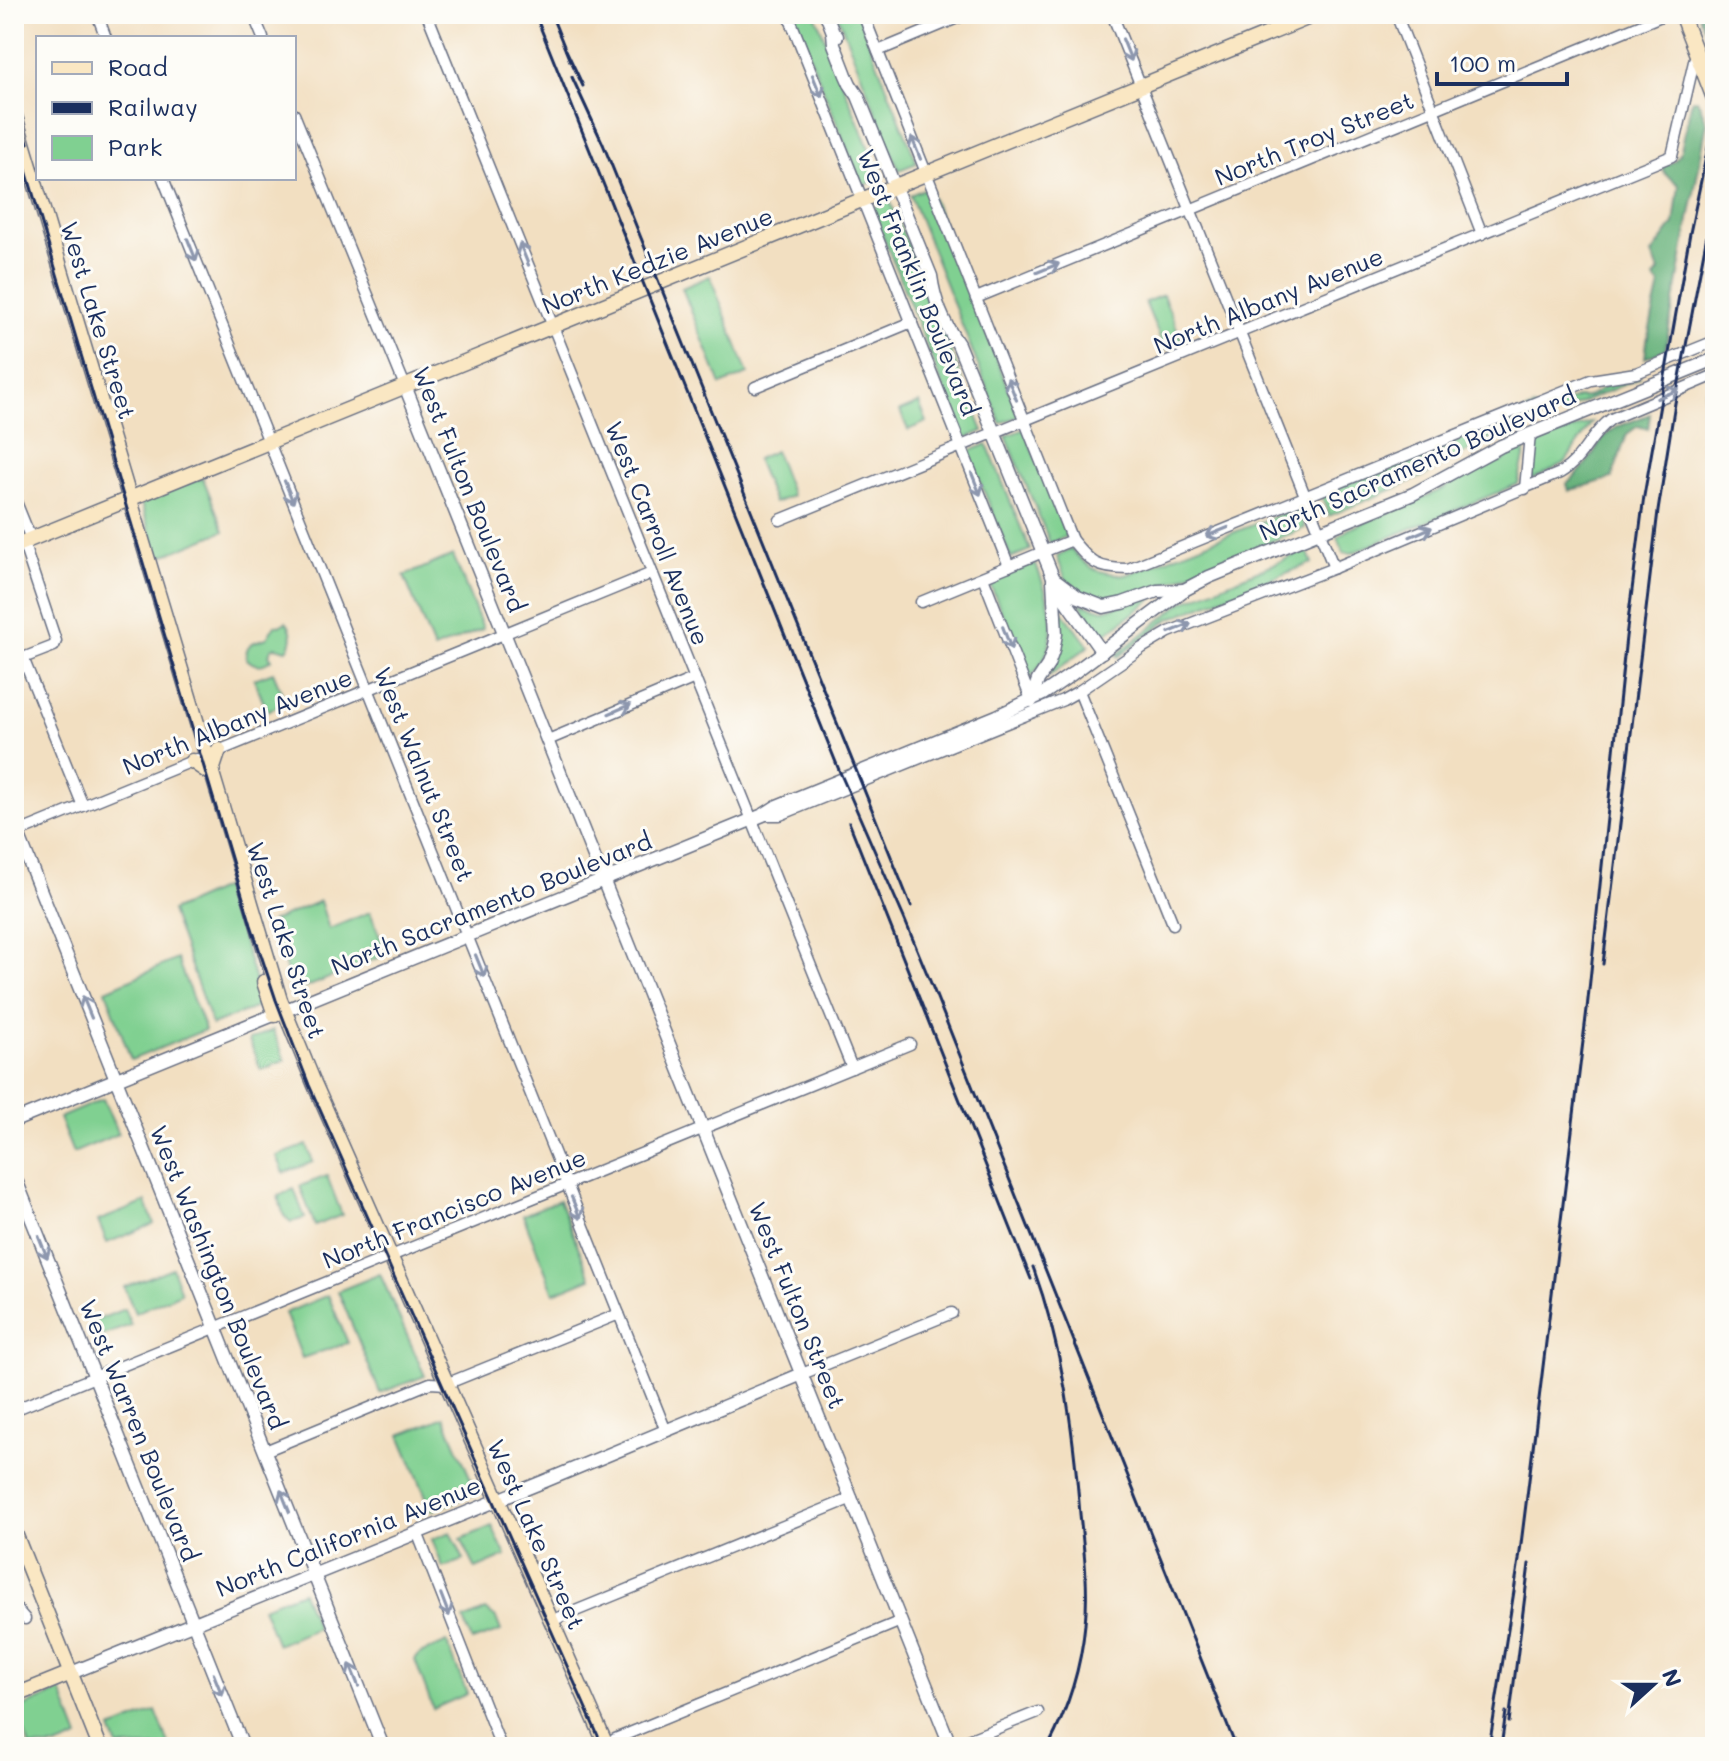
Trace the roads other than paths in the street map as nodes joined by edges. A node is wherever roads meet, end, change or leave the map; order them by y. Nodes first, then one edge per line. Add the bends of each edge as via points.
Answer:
1 (97, 14) edge
2 (253, 14) edge
3 (427, 14) edge
4 (788, 14) edge
5 (826, 14) edge
6 (863, 14) edge
7 (967, 14) edge
8 (1112, 14) edge
9 (1317, 14) edge
10 (1396, 14) edge
11 (1666, 14) edge
12 (1681, 14) edge
13 (105, 36) edge
14 (262, 36) edge
15 (878, 51) junction
16 (1696, 53) junction
17 (1141, 86) junction
18 (1715, 101) edge
19 (1433, 110) junction
20 (14, 113) edge
21 (296, 119) edge
22 (926, 174) junction
23 (164, 180) edge
24 (895, 186) junction
25 (862, 200) junction
26 (1191, 210) junction
27 (1482, 234) junction
28 (976, 298) junction
29 (912, 322) junction
30 (553, 326) junction
31 (1240, 333) junction
32 (1715, 341) edge
33 (1715, 359) edge
34 (1715, 375) edge
35 (405, 386) junction
36 (755, 387) dead end
37 (1025, 421) junction
38 (994, 433) junction
39 (1530, 434) junction
40 (269, 442) junction
41 (961, 446) junction
42 (1525, 489) junction
43 (14, 497) edge
44 (1306, 497) junction
45 (129, 499) junction
46 (780, 520) dead end
47 (1320, 533) junction
48 (1072, 540) junction
49 (23, 543) edge
50 (1042, 552) junction
51 (1009, 566) junction
52 (1334, 568) junction
53 (652, 573) junction
54 (983, 577) junction
55 (1053, 577) junction
56 (1184, 590) junction
57 (921, 602) dead end
58 (505, 633) junction
59 (1102, 652) junction
60 (695, 678) junction
61 (369, 689) junction
62 (1079, 691) junction
63 (1033, 705) junction
64 (548, 740) junction
65 (205, 756) junction
66 (83, 806) junction
67 (758, 818) junction
68 (15, 830) edge
69 (604, 880) junction
70 (1173, 924) dead end
71 (468, 936) junction
72 (267, 962) junction
73 (283, 1012) junction
74 (910, 1044) dead end
75 (852, 1068) junction
76 (116, 1080) junction
77 (14, 1121) edge
78 (704, 1128) junction
79 (14, 1175) edge
80 (567, 1184) junction
81 (390, 1256) junction
82 (952, 1313) dead end
83 (619, 1314) junction
84 (215, 1327) junction
85 (802, 1374) junction
86 (95, 1377) junction
87 (440, 1379) junction
88 (14, 1410) edge
89 (666, 1431) junction
90 (265, 1451) junction
91 (852, 1498) junction
92 (497, 1506) junction
93 (14, 1532) edge
94 (417, 1532) junction
95 (314, 1573) junction
96 (14, 1606) edge
97 (25, 1619) dead end
98 (551, 1621) junction
99 (901, 1621) junction
100 (193, 1623) junction
101 (71, 1673) junction
102 (14, 1696) edge
103 (1038, 1712) dead end
104 (608, 1743) edge
105 (100, 1747) edge
106 (243, 1747) edge
107 (383, 1747) edge
108 (501, 1747) edge
109 (950, 1747) edge

1 - 13 street
2 - 14 street
30 -> 3 street, West Carroll Avenue
4 -> 25 street, West Franklin Boulevard
5 - 24 street, West Franklin Boulevard via 858,81 858,96
6 - 15 street, West Franklin Boulevard
7 - 15 street
8 -> 17 street
9 - 17 main road, North Kedzie Avenue
10 - 19 street
11 - 19 street, North Troy Street
12 - 16 main road
22 -> 15 street, West Franklin Boulevard
16 - 18 main road
16 - 27 street, North Albany Avenue via 1672,156
17 - 22 main road, North Kedzie Avenue
17 - 26 street
19 - 26 street, North Troy Street
19 - 27 street
20 - 45 main road, West Lake Street
21 - 35 street, West Fulton Boulevard
22 - 24 main road, North Kedzie Avenue
22 - 28 street, West Franklin Boulevard
23 -> 40 street, West Walnut Street
24 - 25 main road, North Kedzie Avenue
24 - 38 street, West Franklin Boulevard via 957,327 958,344
25 - 29 street, West Franklin Boulevard
25 - 30 main road, North Kedzie Avenue
28 -> 26 street, North Troy Street
26 - 31 street
27 - 31 street, North Albany Avenue
37 -> 28 street, West Franklin Boulevard
29 - 36 street
29 - 41 street, West Franklin Boulevard
30 - 35 main road, North Kedzie Avenue
30 - 53 street, West Carroll Avenue
31 - 37 street, North Albany Avenue
31 - 44 street
32 - 44 street, North Sacramento Boulevard via 1636,373 1591,380
33 - 39 street, North Sacramento Boulevard
42 -> 34 street, North Sacramento Boulevard via 1571,467 1611,419
35 - 40 main road, North Kedzie Avenue
35 - 58 street, West Fulton Boulevard
37 - 38 street, North Albany Avenue
37 - 48 street, West Franklin Boulevard
38 - 41 street, North Albany Avenue
38 - 50 street, West Franklin Boulevard
39 - 42 street
39 - 47 street, North Sacramento Boulevard via 1413,494
40 - 45 main road, North Kedzie Avenue
40 -> 61 street, West Walnut Street
41 - 46 street, North Albany Avenue
41 -> 51 street, West Franklin Boulevard
52 -> 42 street, North Sacramento Boulevard
43 - 49 street
44 - 47 street
44 -> 48 street, North Sacramento Boulevard via 1128,569 1098,566
45 - 49 main road, North Kedzie Avenue
45 - 65 main road, West Lake Street
47 - 52 street
47 - 56 street, North Sacramento Boulevard
48 - 50 street
49 - 66 street via 56,641 23,658
50 - 51 street
50 - 55 street, West Franklin Boulevard
51 - 54 street
62 -> 52 street, North Sacramento Boulevard via 1169,632
53 - 58 street, North Albany Avenue
53 - 60 street, West Carroll Avenue
54 - 57 street
54 -> 63 street
55 - 56 street via 1078,597 1104,607 1157,591
55 - 59 street, West Franklin Boulevard
55 - 63 street via 1056,634
56 - 59 street, North Sacramento Boulevard
58 - 61 street, North Albany Avenue
58 - 64 street, West Fulton Boulevard
59 - 63 street, North Sacramento Boulevard
64 -> 60 street
60 - 67 street, West Carroll Avenue
61 - 65 street, North Albany Avenue
61 - 71 street, West Walnut Street
62 - 63 street, North Sacramento Boulevard
62 - 70 street
63 - 67 street, North Sacramento Boulevard
64 - 69 street, West Fulton Boulevard
65 - 66 street, North Albany Avenue
65 - 72 main road, West Lake Street
66 - 68 street, North Albany Avenue
67 - 69 street, North Sacramento Boulevard
67 - 75 street, West Carroll Avenue
76 -> 68 street, West Washington Boulevard
69 - 71 street, North Sacramento Boulevard
69 - 78 street, West Fulton Street
71 - 73 street, North Sacramento Boulevard
71 -> 80 street, West Walnut Street
72 - 73 main road, West Lake Street
72 - 73 main road via 263,976
73 - 76 street, North Sacramento Boulevard
73 - 81 main road, West Lake Street
74 - 75 street, North Francisco Avenue
75 - 78 street, North Francisco Avenue
76 - 77 street, North Sacramento Boulevard
76 - 84 street, West Washington Boulevard
78 - 80 street, North Francisco Avenue
78 - 85 street, West Fulton Street
79 -> 86 street, West Warren Boulevard
80 - 81 street, North Francisco Avenue
80 -> 83 street, West Walnut Street
81 - 84 street, North Francisco Avenue
81 - 87 main road, West Lake Street
82 - 85 street, North California Avenue
83 - 87 street
83 - 89 street, West Walnut Street
84 - 86 street, North Francisco Avenue
84 - 90 street, West Washington Boulevard
85 - 89 street, North California Avenue
85 - 91 street, West Fulton Street
86 - 88 street, North Francisco Avenue
86 - 100 street, West Warren Boulevard
87 - 90 street
87 - 92 main road, West Lake Street
89 - 92 street, North California Avenue
95 -> 90 street, West Washington Boulevard
91 - 98 street
91 - 99 street, West Fulton Street
92 - 94 street, North California Avenue
92 - 98 main road, West Lake Street
93 - 101 main road
94 - 95 street, North California Avenue
94 -> 108 street
95 - 100 street, North California Avenue
107 -> 95 street, West Washington Boulevard
96 - 97 street
98 - 104 main road, West Lake Street
99 - 104 street
99 - 109 street, West Fulton Street
100 - 101 street, North California Avenue
100 -> 106 street, West Warren Boulevard
101 - 102 main road
101 - 105 main road
103 - 109 street

